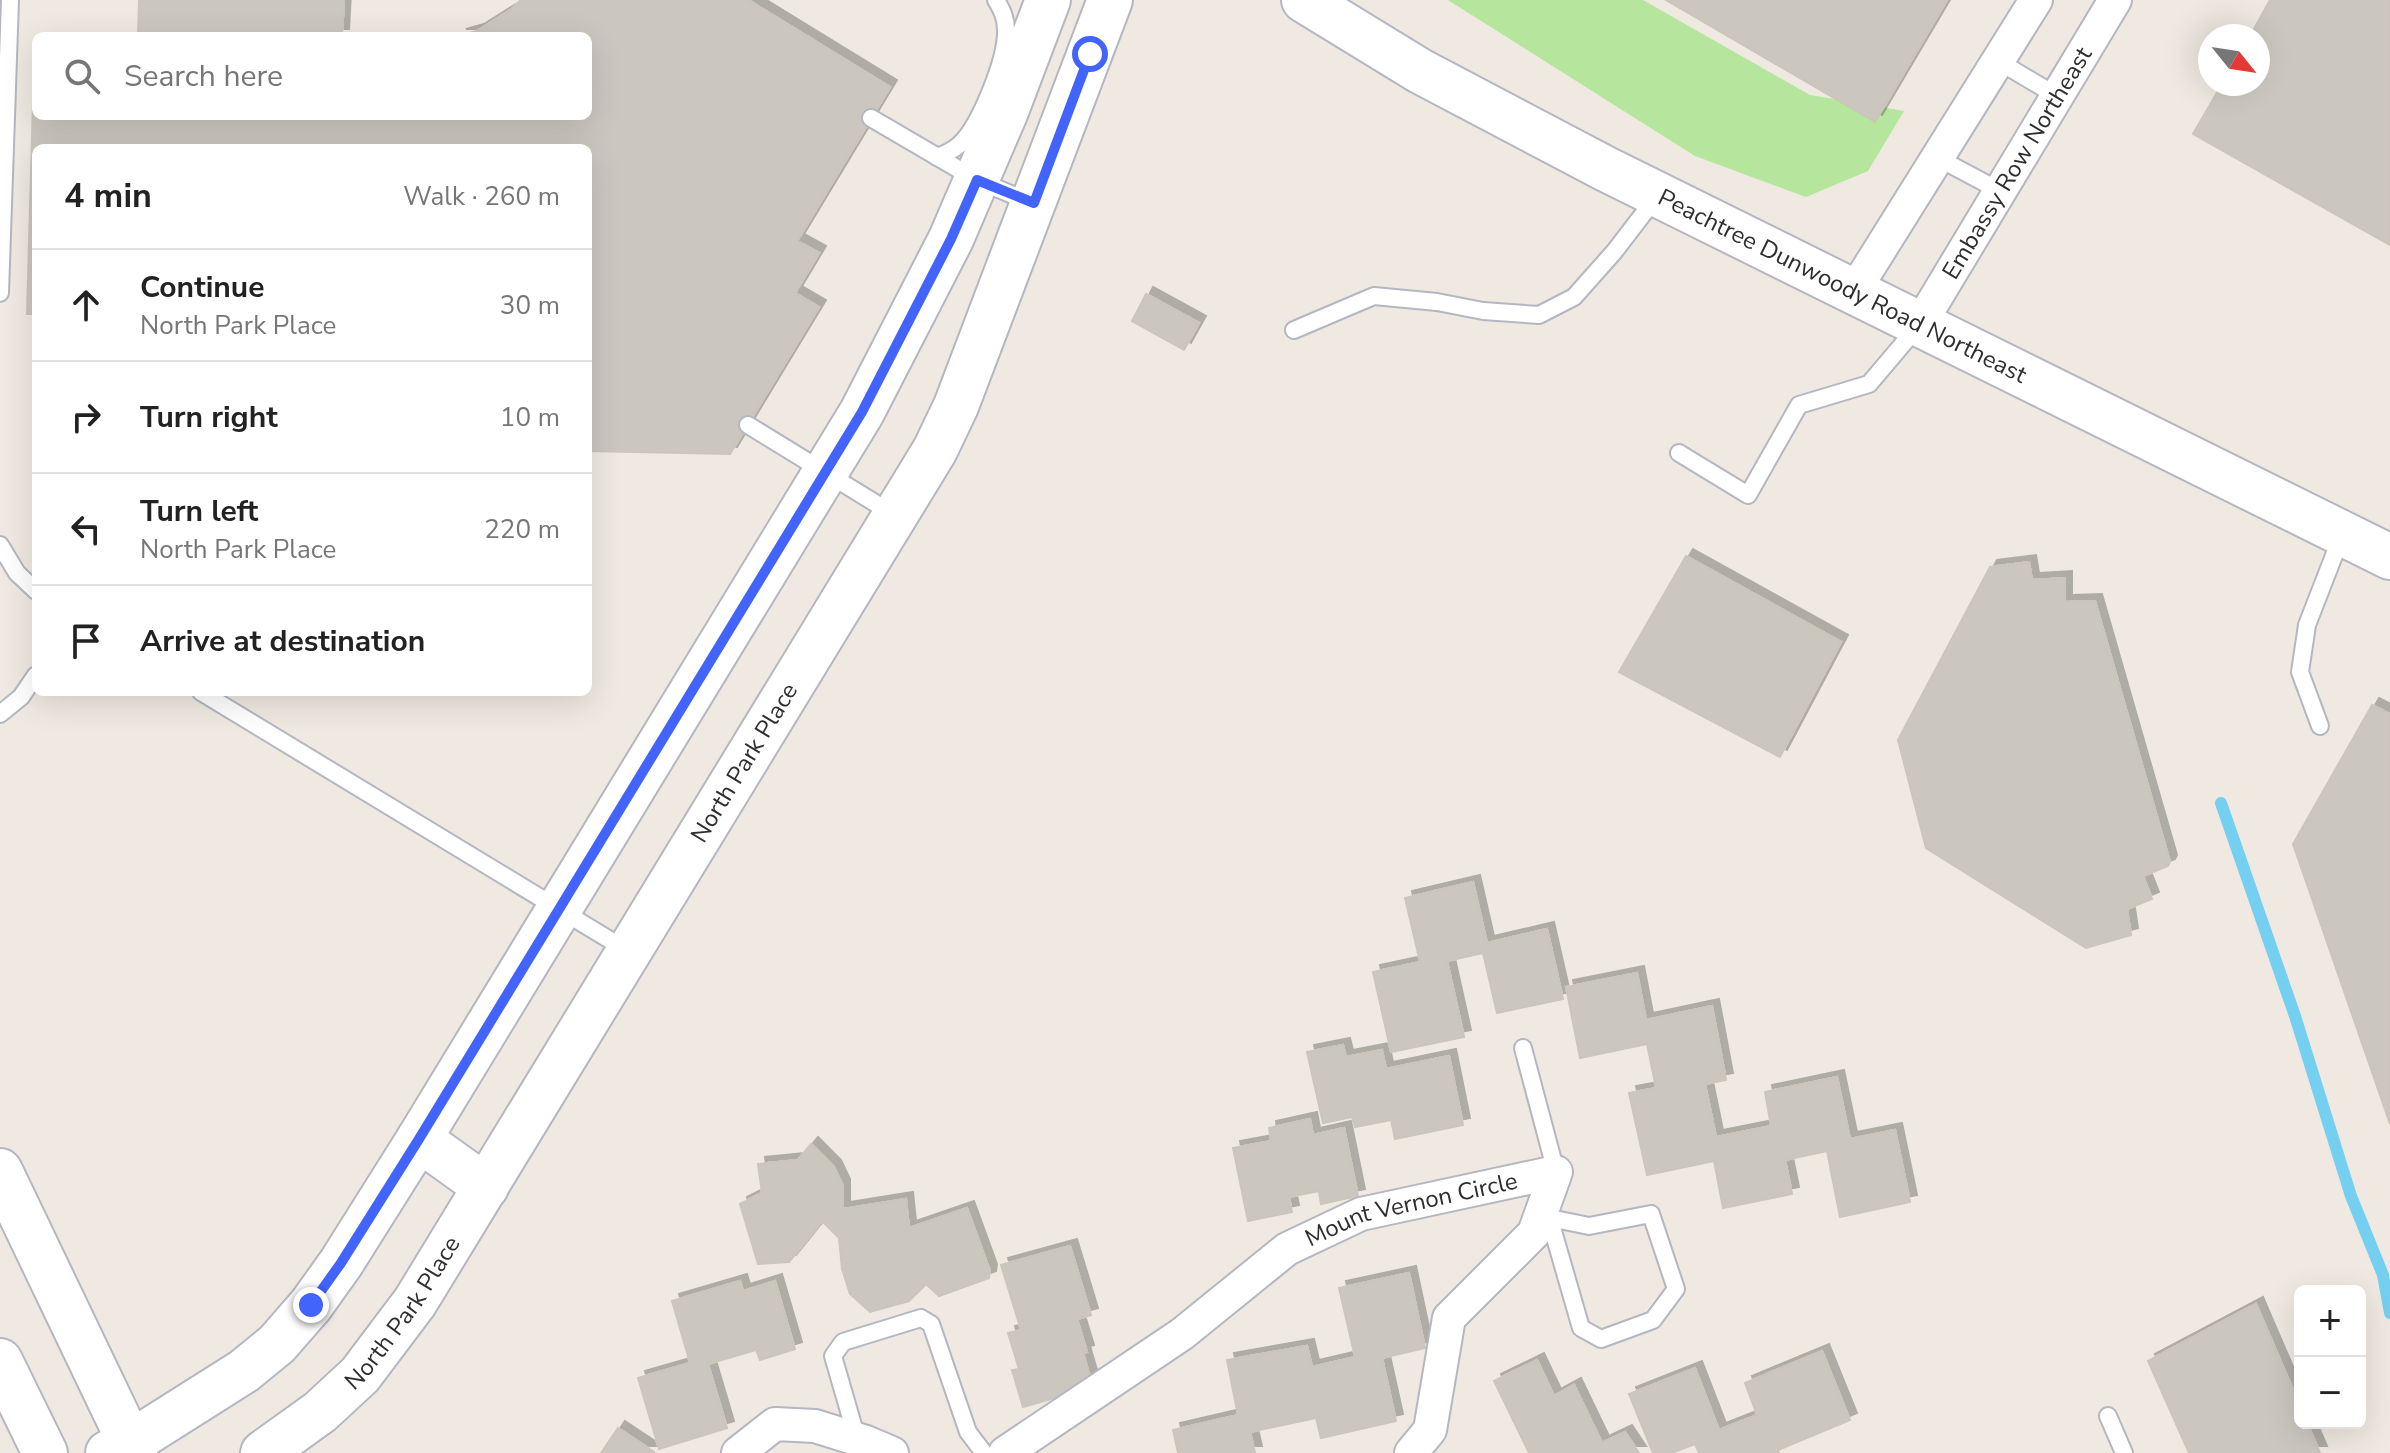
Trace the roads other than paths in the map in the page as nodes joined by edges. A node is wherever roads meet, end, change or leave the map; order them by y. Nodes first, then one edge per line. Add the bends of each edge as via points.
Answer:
1 (10, 0) edge
2 (996, 0) edge
3 (1048, 0) edge
4 (1110, 0) edge
5 (1304, 0) edge
6 (2036, 0) edge
7 (2115, 0) edge
8 (1998, 61) junction
9 (2057, 96) junction
10 (871, 118) dead end
11 (937, 157) junction
12 (1938, 158) junction
13 (977, 180) junction
14 (2000, 191) junction
15 (1658, 195) junction
16 (1034, 203) junction
17 (1854, 291) junction
18 (0, 293) edge
19 (1920, 324) junction
20 (1294, 330) dead end
21 (748, 425) dead end
22 (1679, 453) dead end
23 (826, 472) junction
24 (895, 515) junction
25 (2343, 533) junction
26 (0, 545) edge
27 (2390, 557) edge
28 (32, 587) edge
29 (32, 681) edge
30 (208, 696) edge
31 (0, 714) edge
32 (2320, 726) dead end
33 (560, 909) junction
34 (629, 951) junction
35 (1523, 1048) dead end
36 (419, 1139) junction
37 (0, 1171) edge
38 (1556, 1172) junction
39 (486, 1187) junction
40 (1544, 1216) junction
41 (0, 1361) edge
42 (2108, 1416) dead end
43 (878, 1448) edge
44 (124, 1450) edge
45 (45, 1453) edge
46 (263, 1453) edge
47 (738, 1453) edge
48 (984, 1453) edge
49 (1005, 1453) edge
50 (1411, 1453) edge
51 (2124, 1453) edge

1 - 18 lane
2 - 11 lane via 1005,17 1004,50 972,128
3 - 13 street
4 - 16 street, North Park Place
5 - 15 street, Peachtree Dunwoody Road Northeast via 1420,71
6 - 8 street
7 - 9 street, Embassy Row Northeast
8 - 9 lane
8 - 12 street
9 - 14 street, Embassy Row Northeast
10 - 11 lane
11 - 13 lane
12 - 14 lane
12 - 17 street
13 - 16 lane
13 - 23 street via 905,333
14 - 19 street, Embassy Row Northeast
15 - 17 street, Peachtree Dunwoody Road Northeast
15 - 20 lane via 1574,297 1539,315 1374,296
16 - 24 street, North Park Place via 956,406
17 - 19 street, Peachtree Dunwoody Road Northeast
19 - 22 lane via 1869,384 1799,405 1748,495
19 - 25 street, Peachtree Dunwoody Road Northeast
21 - 23 lane
23 - 24 lane
23 - 33 street
24 - 34 street, North Park Place
25 - 27 street, Peachtree Dunwoody Road Northeast
25 - 32 lane via 2307,625 2300,672
26 - 28 lane
29 - 31 lane
30 - 33 lane
33 - 34 lane
33 - 36 street
34 - 39 street, North Park Place
35 - 38 lane
36 - 39 street
36 - 44 street via 326,1285 277,1344
37 - 44 street
38 - 40 street, Mount Vernon Circle
38 - 49 street, Mount Vernon Circle via 1361,1214 1287,1249 1182,1334
39 - 46 street, North Park Place via 415,1302 360,1375
40 - 40 lane via 1589,1226 1651,1214 1676,1289 1653,1320 1601,1339 1581,1328
40 - 50 street, Mount Vernon Circle via 1534,1233 1449,1318 1430,1430
41 - 45 street
42 - 51 lane
43 - 47 street via 815,1426 775,1424
43 - 48 lane via 833,1356 843,1342 921,1318 931,1324 968,1432

